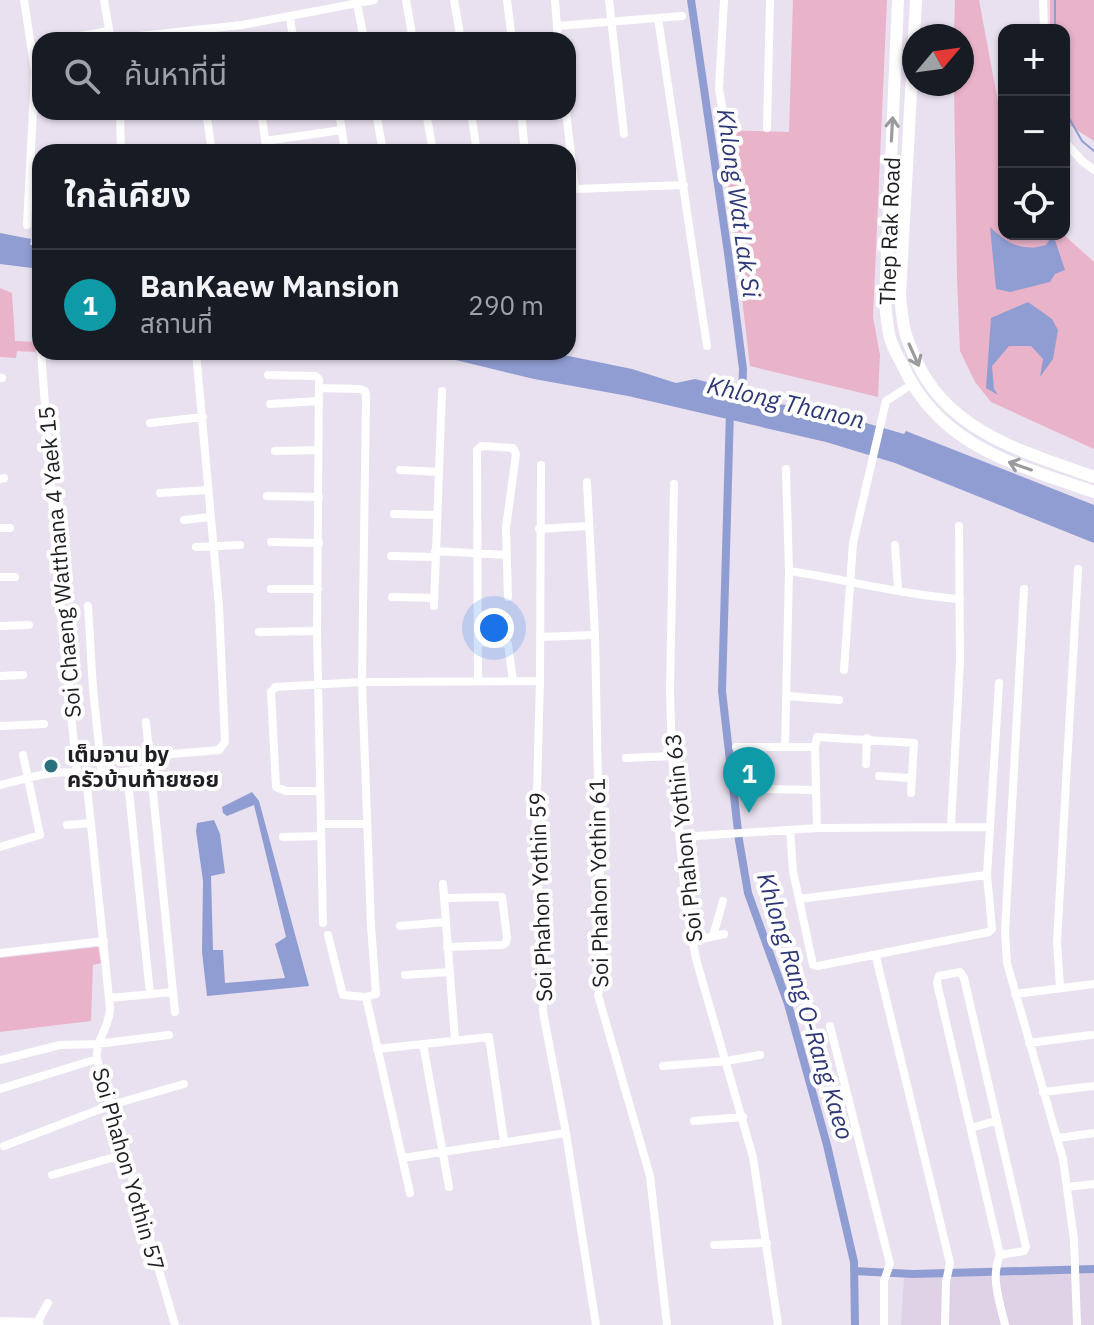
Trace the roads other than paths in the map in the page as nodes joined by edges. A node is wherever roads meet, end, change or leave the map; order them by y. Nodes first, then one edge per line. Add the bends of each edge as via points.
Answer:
1 (24, 0) edge
2 (104, 0) edge
3 (374, 0) edge
4 (406, 0) edge
5 (454, 0) edge
6 (507, 0) edge
7 (555, 0) edge
8 (609, 0) edge
9 (724, 0) edge
10 (770, 0) edge
11 (898, 0) edge
12 (916, 0) edge
13 (1043, 0) edge
14 (353, 3) edge
15 (290, 16) junction
16 (682, 16) dead end
17 (658, 18) junction
18 (610, 19) junction
19 (1044, 24) edge
20 (557, 26) junction
21 (33, 32) edge
22 (109, 32) edge
23 (208, 32) edge
24 (292, 32) edge
25 (362, 32) edge
26 (412, 32) edge
27 (460, 32) edge
28 (511, 32) edge
29 (557, 32) edge
30 (33, 120) edge
31 (120, 120) edge
32 (207, 120) edge
33 (262, 120) edge
34 (340, 120) edge
35 (377, 120) edge
36 (427, 120) edge
37 (472, 120) edge
38 (522, 120) edge
39 (567, 120) edge
40 (725, 125) dead end
41 (767, 128) dead end
42 (342, 130) junction
43 (624, 134) dead end
44 (265, 141) junction
45 (121, 144) edge
46 (211, 144) edge
47 (266, 144) edge
48 (344, 144) edge
49 (382, 144) edge
50 (432, 144) edge
51 (476, 144) edge
52 (524, 144) edge
53 (570, 144) edge
54 (1070, 148) edge
55 (1094, 170) edge
56 (684, 185) junction
57 (576, 189) edge
58 (27, 225) dead end
59 (707, 346) dead end
60 (42, 360) edge
61 (197, 360) edge
62 (268, 375) dead end
63 (911, 385) junction
64 (319, 388) junction
65 (442, 391) dead end
66 (319, 401) junction
67 (270, 404) dead end
68 (203, 417) junction
69 (150, 423) dead end
70 (318, 450) junction
71 (275, 451) dead end
72 (541, 465) dead end
73 (786, 469) dead end
74 (400, 470) dead end
75 (438, 472) junction
76 (1094, 477) edge
77 (587, 482) dead end
78 (674, 484) dead end
79 (208, 490) junction
80 (1094, 492) edge
81 (160, 493) dead end
82 (267, 496) dead end
83 (319, 497) junction
84 (394, 514) dead end
85 (437, 515) junction
86 (210, 517) junction
87 (184, 520) dead end
88 (588, 526) junction
89 (959, 526) dead end
90 (0, 528) edge
91 (10, 528) dead end
92 (539, 529) junction
93 (271, 542) dead end
94 (319, 543) junction
95 (240, 545) dead end
96 (895, 545) dead end
97 (196, 547) dead end
98 (214, 547) junction
99 (435, 554) junction
100 (478, 554) junction
101 (507, 555) junction
102 (391, 556) dead end
103 (1078, 569) dead end
104 (789, 571) junction
105 (0, 577) edge
106 (15, 577) dead end
107 (849, 579) junction
108 (271, 589) dead end
109 (318, 589) junction
110 (1024, 589) dead end
111 (898, 590) junction
112 (392, 597) dead end
113 (508, 597) dead end
114 (960, 599) junction
115 (88, 606) dead end
116 (29, 625) dead end
117 (0, 626) edge
118 (317, 631) junction
119 (259, 632) dead end
120 (595, 635) junction
121 (540, 637) junction
122 (478, 642) junction
123 (844, 670) dead end
124 (23, 675) dead end
125 (0, 676) edge
126 (478, 681) junction
127 (513, 681) junction
128 (540, 681) junction
129 (362, 682) junction
130 (999, 683) dead end
131 (319, 684) junction
132 (787, 696) junction
133 (839, 700) dead end
134 (146, 722) dead end
135 (44, 724) dead end
136 (0, 726) edge
137 (867, 738) junction
138 (736, 747) dead end
139 (785, 747) junction
140 (815, 747) junction
141 (23, 755) dead end
142 (148, 756) junction
143 (672, 756) junction
144 (626, 758) dead end
145 (866, 764) dead end
146 (149, 769) junction
147 (127, 772) junction
148 (82, 774) junction
149 (102, 775) junction
150 (879, 776) dead end
151 (911, 778) junction
152 (29, 779) junction
153 (0, 785) edge
154 (756, 789) dead end
155 (815, 790) junction
156 (320, 791) junction
157 (911, 793) dead end
158 (91, 823) junction
159 (321, 824) junction
160 (367, 824) junction
161 (67, 825) dead end
162 (951, 826) junction
163 (990, 827) junction
164 (817, 828) junction
165 (790, 830) junction
166 (321, 836) junction
167 (283, 837) dead end
168 (681, 837) junction
169 (0, 847) edge
170 (987, 875) junction
171 (443, 884) dead end
172 (444, 898) junction
173 (799, 899) junction
174 (723, 901) dead end
175 (445, 922) junction
176 (323, 923) dead end
177 (400, 926) dead end
178 (724, 934) dead end
179 (328, 935) dead end
180 (713, 936) junction
181 (104, 941) junction
182 (693, 941) junction
183 (447, 947) junction
184 (0, 953) edge
185 (876, 957) junction
186 (449, 972) junction
187 (405, 975) dead end
188 (1094, 984) edge
189 (1060, 987) junction
190 (173, 992) junction
191 (150, 994) junction
192 (1015, 994) junction
193 (366, 997) junction
194 (110, 998) junction
195 (175, 1012) dead end
196 (830, 1026) dead end
197 (169, 1035) dead end
198 (1091, 1035) dead end
199 (455, 1040) junction
200 (1029, 1043) junction
201 (97, 1044) junction
202 (423, 1044) junction
203 (377, 1049) junction
204 (760, 1055) dead end
205 (97, 1059) junction
206 (0, 1060) edge
207 (726, 1061) junction
208 (663, 1066) dead end
209 (184, 1084) dead end
210 (1094, 1086) edge
211 (0, 1089) edge
212 (1043, 1092) junction
213 (111, 1105) junction
214 (743, 1117) junction
215 (694, 1121) dead end
216 (995, 1121) junction
217 (971, 1128) junction
218 (566, 1133) junction
219 (1094, 1133) edge
220 (1058, 1138) junction
221 (504, 1141) junction
222 (4, 1146) dead end
223 (443, 1152) junction
224 (125, 1154) junction
225 (403, 1158) junction
226 (52, 1175) dead end
227 (1094, 1184) edge
228 (449, 1187) dead end
229 (1067, 1187) junction
230 (410, 1193) dead end
231 (767, 1243) junction
232 (714, 1245) dead end
233 (1000, 1255) junction
234 (48, 1303) dead end
235 (0, 1324) edge
236 (36, 1325) edge
237 (175, 1325) edge
238 (596, 1325) edge
239 (667, 1325) edge
240 (778, 1325) edge
241 (884, 1325) edge
242 (945, 1325) edge
243 (1005, 1325) edge
244 (1077, 1325) edge

1 - 21 street
2 - 22 street
3 - 14 street
4 - 26 street
5 - 27 street
6 - 28 street
7 - 20 street
8 - 18 street
9 - 40 street via 719,89
10 - 41 street
63 -> 11 main road, Thep Rak Road via 891,341 885,301
12 -> 76 main road, Thep Rak Road via 900,295 905,334 945,405 975,429
13 - 19 street
14 - 15 street
14 - 25 street
15 - 23 street
15 - 24 street
16 - 17 street
17 - 18 street
17 - 56 street
18 - 20 street
18 - 43 street
20 - 29 street
30 - 58 street
31 - 45 street
32 - 46 street
33 - 44 street
34 - 42 street
35 - 49 street
36 - 50 street
37 - 51 street
38 - 52 street
39 - 53 street
42 - 44 street
42 - 48 street
44 - 47 street
54 - 55 street
56 - 57 street
56 - 59 street
60 - 148 street, Soi Chaeng Watthana 4 Yaek 15 via 60,604
61 - 68 street
62 - 64 street via 315,376
80 -> 63 main road, Thep Rak Road via 997,458 970,443
63 - 107 street via 886,401
64 - 66 street
64 - 129 street via 360,389 366,397
65 - 75 street
66 - 67 street
66 - 70 street
68 - 69 street
68 - 79 street
70 - 71 street
70 - 83 street
72 - 92 street, Soi Phahon Yothin 59
73 - 104 street
74 - 75 street
75 - 85 street
77 - 88 street, Soi Phahon Yothin 61
78 - 143 street, Soi Phahon Yothin 63
79 - 81 street
79 - 86 street
82 - 83 street
83 - 94 street
84 - 85 street
85 - 99 street
86 - 87 street
86 - 98 street
88 - 92 street
88 - 120 street, Soi Phahon Yothin 61
89 - 114 street
90 - 91 street
92 - 121 street, Soi Phahon Yothin 59
93 - 94 street
94 - 109 street
95 - 98 street
96 - 111 street
97 - 98 street
98 - 142 street via 224,745 219,750
99 - 100 street
99 - 102 street
99 - 112 street via 434,602
100 - 101 street
100 - 101 street via 481,446 513,448 516,454
100 - 122 street
101 - 113 street
103 - 189 street via 1057,943
104 - 107 street
104 - 132 street
105 - 106 street
107 - 111 street
107 - 123 street
108 - 109 street
109 - 118 street
110 - 192 street via 1005,931
111 - 114 street
114 - 162 street
115 - 149 street
116 - 117 street
118 - 119 street
118 - 131 street
120 - 121 street
120 - 239 street, Soi Phahon Yothin 61 via 602,980 598,995 650,1176
121 - 128 street, Soi Phahon Yothin 59
122 - 126 street
122 - 127 street via 508,644
124 - 125 street
126 - 127 street
126 - 129 street
127 - 128 street
128 - 218 street, Soi Phahon Yothin 59 via 536,827 543,1012
129 - 131 street
129 - 160 street
130 - 163 street
131 - 156 street
131 - 156 street via 275,687 271,692 276,787
132 - 133 street
132 - 139 street
134 - 142 street
135 - 136 street
137 - 140 street via 823,735
137 - 145 street
137 - 151 street via 914,743
138 - 139 street
139 - 140 street
140 - 155 street
141 - 152 street
142 - 146 street
143 - 144 street
143 - 168 street, Soi Phahon Yothin 63
146 - 147 street
146 - 190 street
147 - 149 street
147 - 191 street
148 - 149 street
148 - 152 street
148 - 158 street, Soi Phahon Yothin 57
150 - 151 street
151 - 157 street
152 - 153 street
152 - 169 street via 40,833 35,839
154 - 155 street
155 - 164 street
156 - 159 street
158 - 161 street
158 - 181 street, Soi Phahon Yothin 57
159 - 160 street
159 - 166 street
160 - 193 street via 378,990
162 - 163 street
162 - 164 street
163 - 170 street
164 - 165 street
165 - 168 street
165 - 173 street
166 - 167 street
166 - 176 street
168 - 182 street, Soi Phahon Yothin 63
170 - 173 street
170 - 185 street via 989,932
171 - 172 street
172 - 175 street
172 - 183 street via 502,897 507,938 502,945
173 - 185 street via 813,965
174 - 180 street
175 - 177 street
175 - 183 street
178 - 180 street
179 - 193 street via 343,995
180 - 182 street
181 - 184 street
181 - 194 street, Soi Phahon Yothin 57
182 - 207 street, Soi Phahon Yothin 63
183 - 186 street
185 - 242 street via 950,1263
186 - 187 street
186 - 199 street
188 - 189 street
189 - 192 street
190 - 191 street
190 - 195 street
191 - 194 street
192 - 200 street
193 - 203 street
194 - 201 street, Soi Phahon Yothin 57 via 110,1015
196 - 241 street via 890,1264 884,1281
197 - 201 street
198 - 200 street
199 - 202 street
199 - 221 street via 491,1040
200 - 212 street
201 - 205 street, Soi Phahon Yothin 57
201 - 206 street via 60,1045
202 - 203 street
202 - 223 street
203 - 225 street
204 - 207 street
205 - 211 street
205 - 213 street, Soi Phahon Yothin 57
207 - 208 street
207 - 214 street, Soi Phahon Yothin 63
209 - 213 street
210 - 212 street
212 - 220 street
213 - 222 street
213 - 224 street, Soi Phahon Yothin 57
214 - 215 street
214 - 231 street, Soi Phahon Yothin 63
216 - 217 street
216 - 217 street via 964,978 960,972 939,976
216 - 233 street via 1026,1247
217 - 233 street
218 - 221 street
218 - 238 street, Soi Phahon Yothin 59
219 - 220 street
220 - 229 street
221 - 223 street
223 - 225 street
223 - 228 street
224 - 226 street
224 - 237 street, Soi Phahon Yothin 57
225 - 230 street
227 - 229 street
229 - 244 street
231 - 232 street
231 - 240 street, Soi Phahon Yothin 63
233 - 243 street via 995,1279
234 - 236 street
235 - 236 main road

